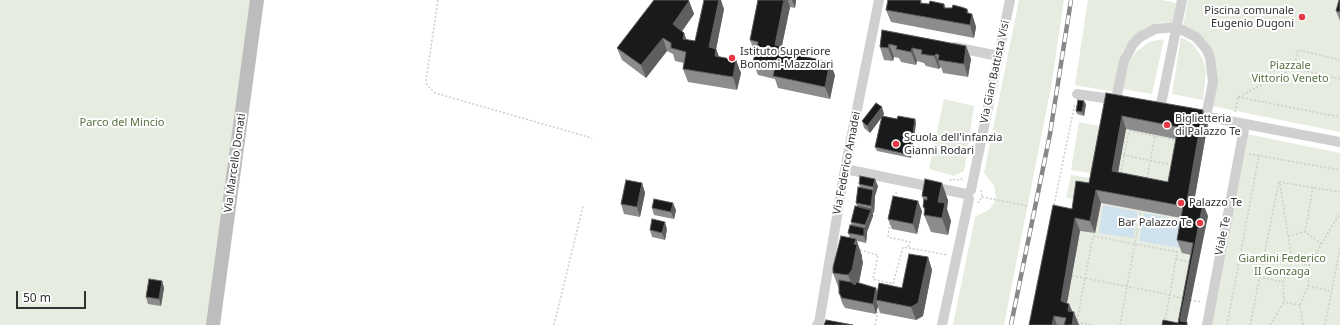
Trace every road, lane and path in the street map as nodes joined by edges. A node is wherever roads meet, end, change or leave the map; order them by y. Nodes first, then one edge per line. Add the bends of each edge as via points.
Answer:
1 (257, 0) edge
2 (438, 0) edge
3 (879, 0) edge
4 (1010, 0) edge
5 (1182, 0) edge
6 (1176, 27) junction
7 (943, 44) edge
8 (998, 56) junction
9 (1340, 60) edge
10 (1294, 68) junction
11 (1340, 79) edge
12 (1076, 94) joint
13 (1238, 96) junction
14 (1116, 100) junction
15 (1131, 102) edge
16 (1160, 109) edge
17 (1183, 112) edge
18 (1206, 116) junction
19 (1340, 117) edge
20 (1233, 121) junction
21 (1245, 124) junction
22 (1155, 135) junction
23 (592, 138) dead end
24 (1340, 142) edge
25 (1123, 155) junction
26 (1150, 161) junction
27 (1177, 166) junction
28 (846, 169) junction
29 (1340, 170) edge
30 (899, 180) junction
31 (1146, 181) edge
32 (1279, 182) junction
33 (1313, 187) junction
34 (1340, 192) edge
35 (969, 195) junction
36 (982, 197) dead end
37 (895, 201) edge
38 (583, 206) dead end
39 (1028, 206) dead end
40 (1053, 210) edge
41 (1141, 210) dead end
42 (1340, 213) edge
43 (891, 222) edge
44 (1305, 232) junction
45 (1288, 236) junction
46 (1135, 244) junction
47 (1322, 244) junction
48 (908, 248) junction
49 (1340, 248) edge
50 (856, 249) edge
51 (949, 255) dead end
52 (1176, 259) junction
53 (1292, 261) junction
54 (1196, 264) dead end
55 (1309, 265) junction
56 (1072, 276) dead end
57 (1259, 277) junction
58 (1085, 278) junction
59 (885, 282) junction
60 (1283, 282) junction
61 (1308, 286) junction
62 (1127, 287) junction
63 (883, 289) edge
64 (1331, 291) junction
65 (1170, 295) junction
66 (1191, 300) dead end
67 (1284, 302) junction
68 (880, 303) edge
69 (1300, 305) junction
70 (818, 324) edge
71 (1082, 324) edge
72 (1272, 324) edge
73 (213, 325) edge
74 (554, 325) edge
75 (832, 325) edge
76 (875, 325) edge
77 (942, 325) edge
78 (1091, 325) edge
79 (1120, 325) edge
80 (1164, 325) edge
81 (1207, 325) edge
82 (1227, 325) edge
83 (1250, 325) edge
84 (1303, 325) edge
85 (1325, 325) edge

1 - 73 street, Via Marcello Donati
2 - 23 path via 426,80 427,85 435,93
3 - 28 street, Via Federico Amadei via 877,32
4 - 8 street, Via Gian Battista Visi
5 - 6 street
6 - 14 street via 1155,29 1144,34 1133,44 1124,61
6 - 16 street
6 - 18 street via 1196,37 1210,58 1213,82
7 - 8 street
8 - 35 street, Via Gian Battista Visi
9 - 10 path via 1298,50
10 - 11 path
10 - 13 path
12 - 14 street
12 - 40 path
13 - 19 path
13 - 20 path
14 - 15 street
17 - 18 street
18 - 20 street
20 - 21 street
21 - 24 street
21 - 81 street, Viale Te
22 - 25 path via 1129,131
22 - 26 path
22 - 27 path via 1181,141
25 - 26 path
25 - 27 path via 1119,183 1171,193
26 - 27 path
26 - 31 path
28 - 30 street
28 - 70 street, Via Federico Amadei
29 - 82 path via 1259,155
30 - 35 street
30 - 37 path
32 - 33 path
32 - 45 path
32 - 57 path
33 - 34 path
33 - 44 path
35 - 77 street, Via Gian Battista Visi
36 - 39 path
38 - 74 path
41 - 46 path
42 - 47 path
43 - 48 path via 888,237 910,242
44 - 45 path
44 - 47 path
45 - 53 path
46 - 52 path via 1177,252
46 - 58 path via 1093,236
46 - 62 path
47 - 55 path
48 - 51 path
48 - 59 path via 903,247 893,284
49 - 64 path
50 - 59 path via 878,255 873,279
52 - 54 path
52 - 65 path
53 - 55 path
53 - 60 path
55 - 61 path
56 - 58 path
57 - 60 path
57 - 83 path
58 - 62 path
58 - 71 path via 1077,322
59 - 63 path
60 - 67 path
61 - 64 path
61 - 69 path
62 - 65 path
62 - 79 path
64 - 85 path
65 - 66 path
65 - 80 path
67 - 69 path
67 - 72 path
68 - 76 path
69 - 84 path
70 - 75 street
71 - 78 path

